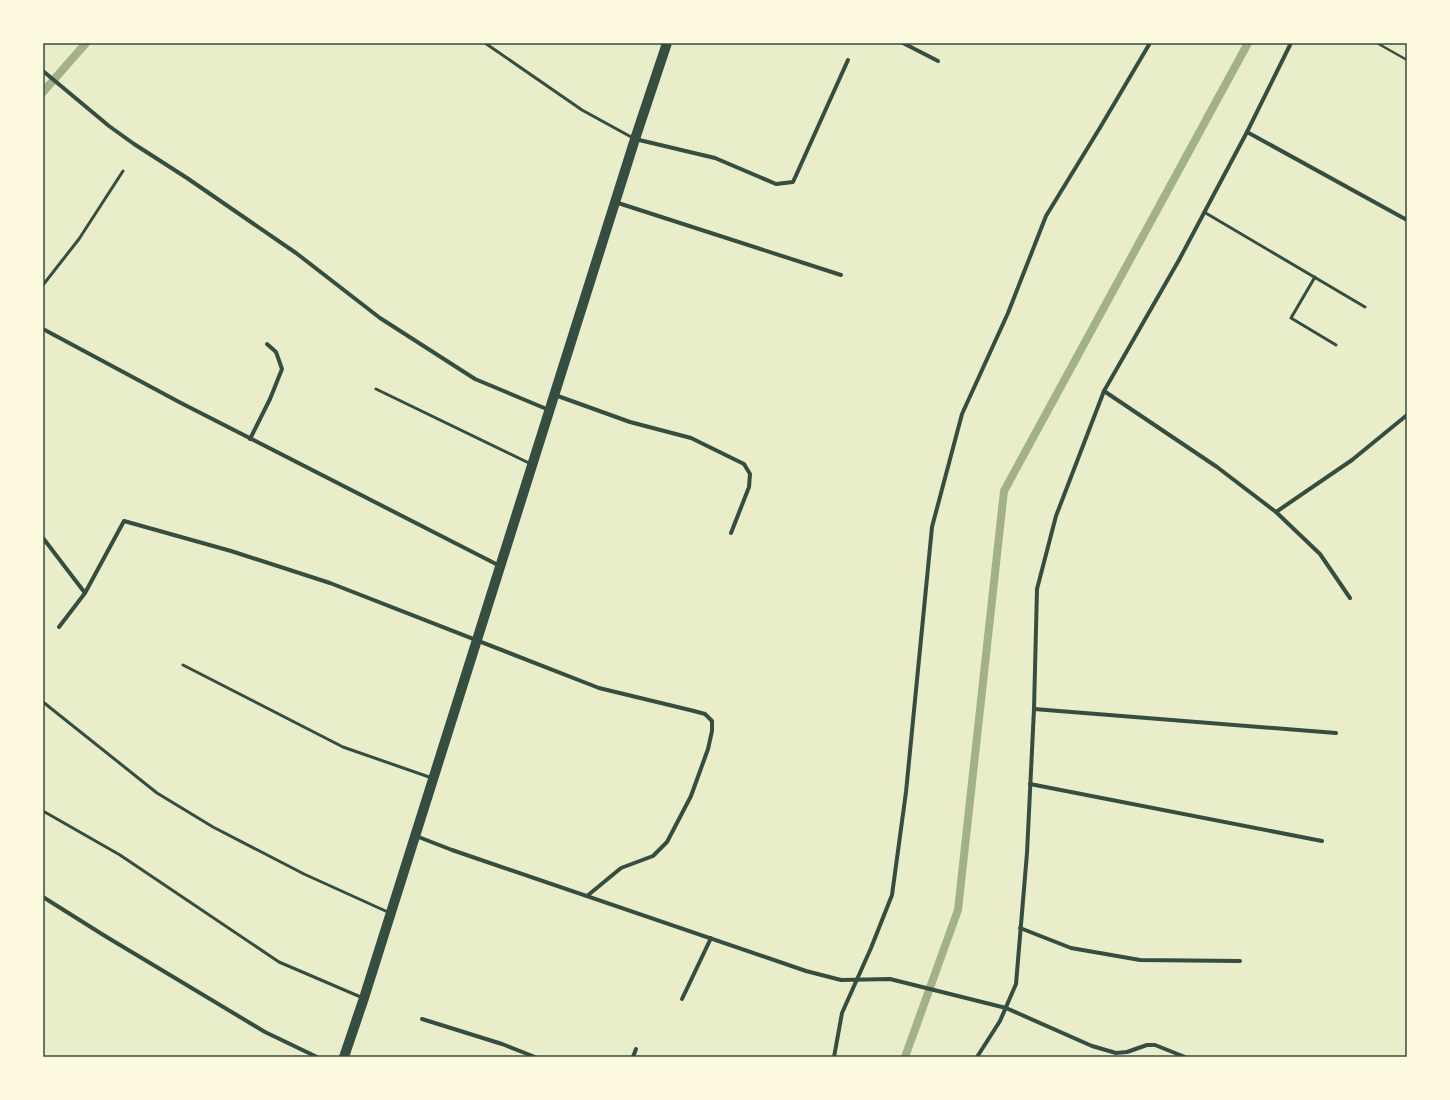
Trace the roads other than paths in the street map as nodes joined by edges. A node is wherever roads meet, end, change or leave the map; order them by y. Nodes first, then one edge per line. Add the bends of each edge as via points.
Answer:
1 (485, 43) edge
2 (667, 43) edge
3 (903, 43) edge
4 (1150, 43) edge
5 (1291, 43) edge
6 (848, 60) dead end
7 (938, 61) dead end
8 (43, 71) edge
9 (1247, 132) junction
10 (635, 139) junction
11 (123, 171) dead end
12 (615, 202) junction
13 (1204, 212) junction
14 (1407, 220) edge
15 (841, 275) dead end
16 (1315, 277) junction
17 (43, 286) edge
18 (1365, 307) dead end
19 (43, 329) edge
20 (267, 344) dead end
21 (1336, 345) dead end
22 (376, 389) dead end
23 (1104, 391) junction
24 (554, 395) junction
25 (549, 410) junction
26 (1407, 415) edge
27 (250, 439) junction
28 (532, 465) junction
29 (1276, 512) junction
30 (731, 533) dead end
31 (43, 538) edge
32 (501, 566) junction
33 (85, 593) junction
34 (1350, 598) dead end
35 (59, 627) dead end
36 (477, 640) junction
37 (183, 664) dead end
38 (43, 702) edge
39 (1034, 709) junction
40 (1336, 733) dead end
41 (433, 779) junction
42 (1030, 784) junction
43 (43, 811) edge
44 (416, 836) junction
45 (1322, 841) dead end
46 (587, 896) junction
47 (43, 897) edge
48 (391, 914) junction
49 (1020, 928) junction
50 (711, 938) junction
51 (1240, 961) dead end
52 (858, 978) junction
53 (364, 998) junction
54 (682, 999) dead end
55 (1006, 1008) junction
56 (422, 1019) dead end
57 (636, 1049) dead end
58 (317, 1057) edge
59 (344, 1057) edge
60 (535, 1057) edge
61 (633, 1057) edge
62 (834, 1057) edge
63 (978, 1057) edge
64 (1185, 1057) edge

1 - 10 lane via 582,110
2 - 10 main road
3 - 7 street
4 - 52 street via 1046,216 1008,313 962,414 932,527 906,792 892,895
5 - 9 street
6 - 10 street via 793,182 776,184 715,158
8 - 25 street via 109,126 296,254 380,318 475,379
9 - 13 street
9 - 14 street
10 - 12 main road
11 - 17 lane via 79,239
12 - 15 street
12 - 24 main road
13 - 16 lane
13 - 23 street
16 - 18 lane
16 - 21 lane via 1291,318
19 - 27 street
20 - 27 street via 276,352 282,368
22 - 28 lane
23 - 29 street via 1217,467
23 - 39 street via 1056,516 1037,589
24 - 25 main road
24 - 30 street via 630,422 691,438 744,464 750,474 749,486
25 - 28 main road
26 - 29 street via 1352,460
27 - 32 street
28 - 32 main road
29 - 34 street via 1320,554
31 - 33 street
32 - 36 main road
33 - 35 street
33 - 36 street via 124,521 231,551 330,583
36 - 41 main road
36 - 46 street via 599,688 694,710 705,714 712,721 708,749 691,796 668,842 653,856 621,868
37 - 41 lane via 343,747
38 - 48 lane via 157,793 200,820 304,874
39 - 40 street
39 - 42 street
41 - 44 main road
42 - 45 street
42 - 49 street
43 - 53 lane via 120,855 279,962
44 - 46 street
44 - 48 main road
46 - 50 street
47 - 58 street via 265,1032
48 - 53 main road
49 - 51 street via 1071,948 1140,960
49 - 55 street via 1016,984
50 - 52 street via 806,971 841,980
50 - 54 street
52 - 55 street via 890,979
52 - 62 street via 842,1013
53 - 59 main road
55 - 63 street
55 - 64 street via 1092,1046 1116,1053 1146,1045
56 - 60 street
57 - 61 street

